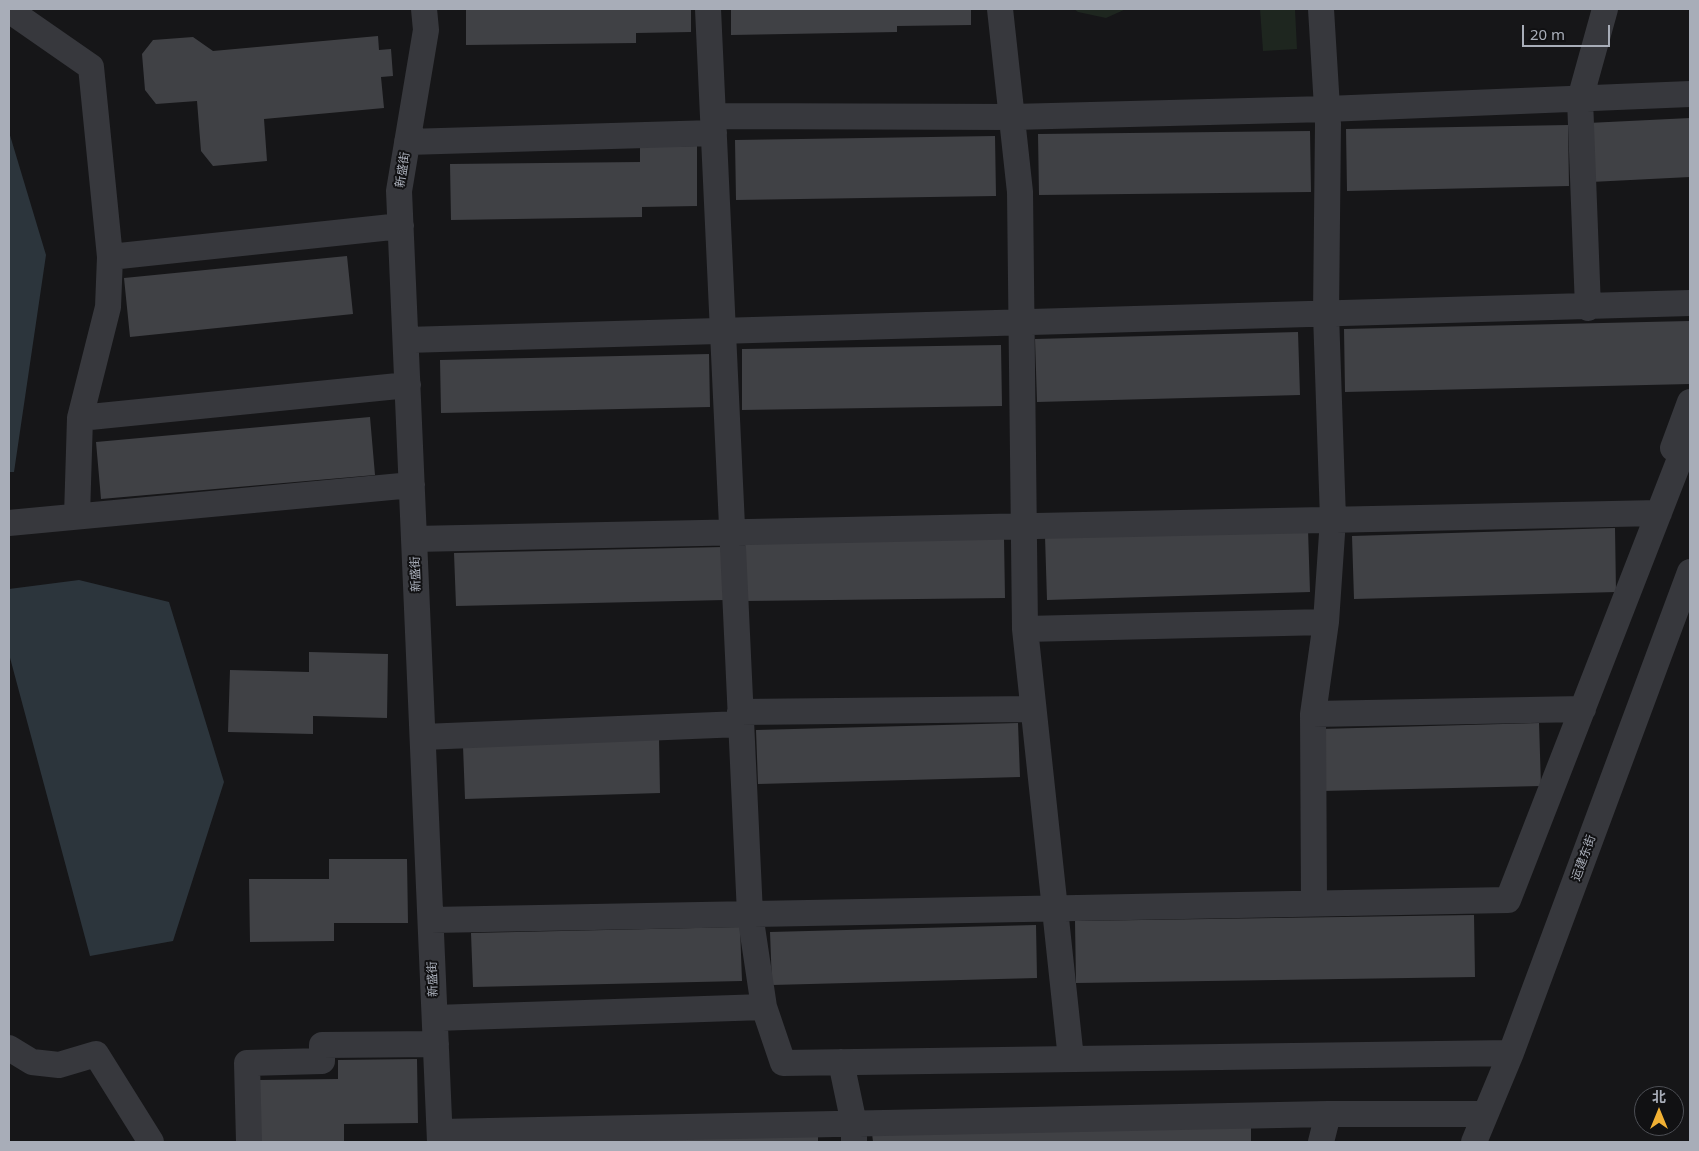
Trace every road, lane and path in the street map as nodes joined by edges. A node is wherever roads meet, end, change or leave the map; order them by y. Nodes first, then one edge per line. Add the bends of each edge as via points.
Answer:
1 (424, 9) edge
2 (708, 9) edge
3 (1000, 9) edge
4 (1321, 9) edge
5 (1605, 9) edge
6 (9, 10) edge
7 (1690, 94) edge
8 (1580, 99) junction
9 (1327, 108) junction
10 (1012, 117) junction
11 (713, 124) junction
12 (407, 142) junction
13 (401, 226) junction
14 (110, 257) junction
15 (1690, 303) edge
16 (1588, 308) junction
17 (1326, 314) junction
18 (1021, 323) junction
19 (723, 331) junction
20 (406, 340) junction
21 (408, 385) junction
22 (1690, 402) edge
23 (80, 418) junction
24 (1690, 433) edge
25 (412, 484) junction
26 (1654, 512) junction
27 (77, 516) junction
28 (1333, 519) junction
29 (9, 523) edge
30 (1024, 526) junction
31 (732, 532) junction
32 (414, 539) junction
33 (1690, 572) edge
34 (1326, 622) junction
35 (1025, 630) junction
36 (1033, 709) junction
37 (1583, 709) junction
38 (1313, 714) junction
39 (740, 718) junction
40 (423, 737) junction
41 (1314, 904) junction
42 (1054, 908) junction
43 (750, 914) junction
44 (431, 920) junction
45 (764, 1007) junction
46 (435, 1018) junction
47 (436, 1044) junction
48 (9, 1048) edge
49 (1511, 1053) junction
50 (1071, 1059) junction
51 (840, 1062) junction
52 (1328, 1114) junction
53 (1484, 1114) junction
54 (854, 1133) edge
55 (440, 1137) edge
56 (152, 1142) edge
57 (248, 1142) edge
58 (1321, 1142) edge
59 (1474, 1142) edge

1 - 12 street, 新盛街 via 426,30
2 - 11 street
3 - 10 street
4 - 9 street
5 - 8 street
6 - 14 street via 91,67
7 - 8 street
8 - 9 street
8 - 16 street
9 - 10 street
9 - 17 street
10 - 11 street
10 - 18 street via 1020,192
11 - 12 street
11 - 19 street
12 - 13 street, 新盛街 via 400,191
13 - 14 street
13 - 20 street, 新盛街
14 - 23 street via 108,307
15 - 16 street
16 - 17 street
17 - 18 street
17 - 28 street
18 - 19 street
18 - 30 street
19 - 20 street
19 - 31 street
20 - 21 street, 新盛街
21 - 23 street
21 - 25 street, 新盛街
22 - 26 street
23 - 27 street
24 - 26 street
25 - 27 street
25 - 32 street, 新盛街
26 - 28 street
26 - 37 street
27 - 29 street
28 - 30 street
28 - 34 street
30 - 31 street
30 - 35 street
31 - 32 street
31 - 39 street
32 - 40 street, 新盛街
33 - 49 street, 运建东街
34 - 35 street
34 - 38 street
35 - 36 street
36 - 39 street
36 - 42 street
37 - 38 street
37 - 41 street via 1508,900
38 - 41 street
39 - 40 street
39 - 43 street
40 - 44 street, 新盛街
41 - 42 street
42 - 43 street
42 - 50 street
43 - 44 street
43 - 45 street
44 - 46 street, 新盛街
45 - 46 street
45 - 51 street via 783,1063
46 - 47 street, 新盛街
47 - 55 street, 新盛街
47 - 57 street via 322,1045 322,1061 247,1063
48 - 56 street via 32,1062 59,1065 96,1054
49 - 50 street
49 - 53 street, 运建东街
50 - 51 street
51 - 54 street
52 - 53 street
52 - 54 street
52 - 58 street
53 - 59 street, 运建东街
54 - 55 street

